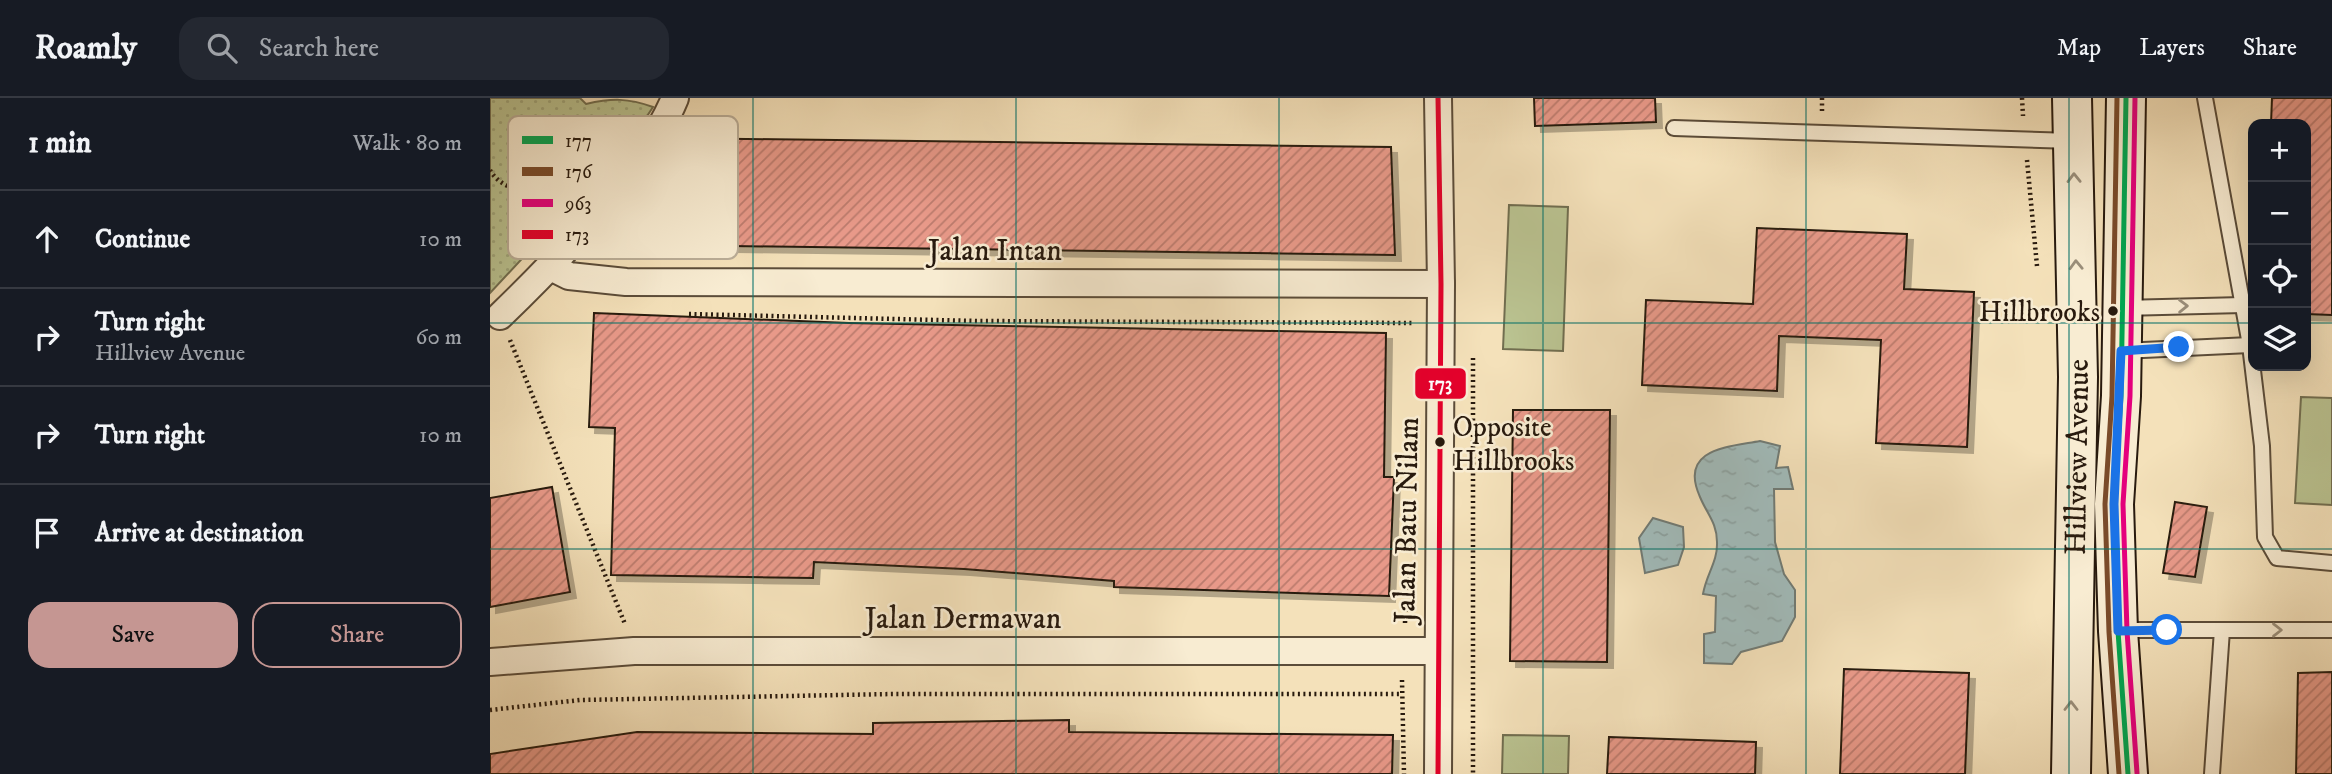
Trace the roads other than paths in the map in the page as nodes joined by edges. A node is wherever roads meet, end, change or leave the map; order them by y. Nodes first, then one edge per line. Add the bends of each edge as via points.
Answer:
1 (675, 98) edge
2 (1438, 98) edge
3 (2072, 98) edge
4 (2126, 98) edge
5 (2206, 98) edge
6 (667, 116) edge
7 (1674, 128) dead end
8 (2073, 141) junction
9 (557, 259) edge
10 (551, 267) junction
11 (1441, 284) junction
12 (2244, 305) junction
13 (2122, 308) junction
14 (500, 316) road end
15 (2248, 332) edge
16 (2248, 345) edge
17 (2121, 351) junction
18 (2253, 371) edge
19 (2332, 563) edge
20 (2222, 630) junction
21 (2332, 630) edge
22 (2118, 631) junction
23 (1437, 651) junction
24 (490, 663) edge
25 (1438, 774) edge
26 (2071, 774) edge
27 (2128, 774) edge
28 (2212, 774) edge

1 - 6 street
2 - 11 street, Jalan Batu Nilam
3 - 8 street, Hillview Avenue
4 - 13 street, Hillview Avenue
5 - 12 lane
7 - 8 lane
26 -> 8 street, Hillview Avenue via 2078,377
9 - 10 street
10 - 11 street, Jalan Intan via 569,276 626,282
10 - 14 street
11 - 23 street, Jalan Batu Nilam
13 -> 12 lane
12 - 15 lane
13 - 17 street, Hillview Avenue
16 - 17 lane
17 - 22 street, Hillview Avenue via 2114,504
18 - 19 lane via 2262,446 2265,537 2277,558
20 -> 21 lane
20 - 22 lane
20 - 28 lane
22 - 27 street, Hillview Avenue
23 - 24 street, Jalan Dermawan via 634,651
23 - 25 street, Jalan Batu Nilam

